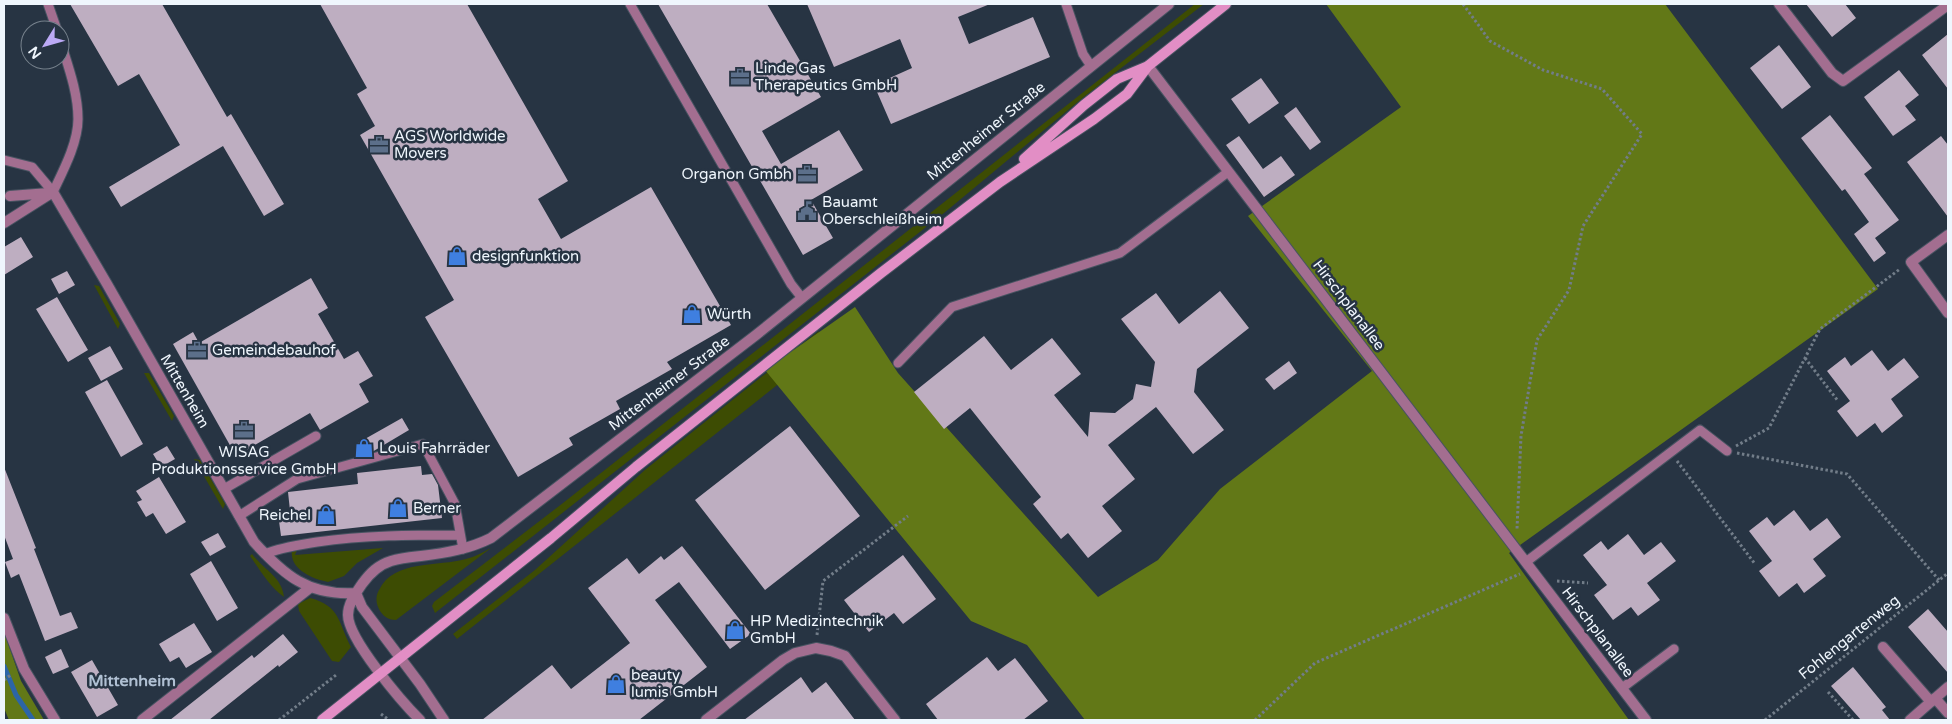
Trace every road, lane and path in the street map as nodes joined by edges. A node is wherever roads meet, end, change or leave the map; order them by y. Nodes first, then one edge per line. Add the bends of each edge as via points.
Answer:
1 (48, 4) edge
2 (630, 4) edge
3 (1066, 4) edge
4 (1169, 4) edge
5 (1226, 4) edge
6 (1463, 4) edge
7 (1779, 4) edge
8 (1948, 5) edge
9 (54, 20) edge
10 (1091, 66) junction
11 (1148, 66) junction
12 (70, 70) edge
13 (4, 160) edge
14 (1228, 172) junction
15 (1000, 182) junction
16 (53, 192) junction
17 (10, 196) dead end
18 (4, 223) edge
19 (1948, 235) edge
20 (1911, 262) junction
21 (802, 298) junction
22 (1948, 313) edge
23 (1805, 358) junction
24 (898, 362) dead end
25 (1838, 401) dead end
26 (316, 436) dead end
27 (1727, 451) junction
28 (1670, 452) junction
29 (224, 489) junction
30 (239, 516) junction
31 (908, 516) dead end
32 (460, 535) junction
33 (1518, 535) dead end
34 (463, 549) junction
35 (265, 554) junction
36 (1755, 564) dead end
37 (1529, 566) junction
38 (1948, 573) edge
39 (1539, 580) junction
40 (1939, 580) junction
41 (1588, 583) dead end
42 (311, 587) junction
43 (356, 593) junction
44 (4, 618) edge
45 (1883, 647) dead end
46 (816, 648) junction
47 (1674, 649) dead end
48 (401, 658) junction
49 (382, 674) junction
50 (10, 675) dead end
51 (336, 675) dead end
52 (4, 680) edge
53 (1948, 687) edge
54 (1622, 688) junction
55 (1828, 692) dead end
56 (1933, 700) junction
57 (1948, 713) edge
58 (381, 714) dead end
59 (55, 720) edge
60 (142, 720) edge
61 (279, 720) edge
62 (322, 720) edge
63 (389, 720) edge
64 (420, 720) edge
65 (444, 720) edge
66 (706, 720) edge
67 (895, 720) edge
68 (1255, 720) edge
69 (1646, 720) edge
70 (1765, 720) edge
71 (1853, 720) edge
72 (1910, 720) edge

1 - 9 lane
2 - 21 lane
3 - 10 lane via 1083,54
4 - 10 street, Mittenheimer Straße
5 - 11 main road
6 - 33 path via 1490,41 1543,70 1602,89 1642,134 1583,226 1569,290 1537,340 1521,436
7 - 8 street via 1832,73 1843,80
10 - 21 street, Mittenheimer Straße
11 - 14 street, Hirschplanallee
11 - 15 main road via 1127,94
11 - 15 main road via 1117,79
12 - 16 lane via 78,121 70,154
13 - 16 lane via 32,167
14 - 24 lane via 1120,253 952,306
14 - 37 street, Hirschplanallee
15 - 48 main road via 644,461
16 - 17 street
16 - 18 street
16 - 29 street, Mittenheim
19 - 20 street
20 - 22 street
20 - 23 path via 1820,328
21 - 34 street, Mittenheimer Straße via 491,538
23 - 25 path
23 - 27 path via 1768,428
26 - 29 lane
27 - 28 lane via 1700,430
27 - 40 path via 1847,474
28 - 36 path
28 - 37 lane
29 - 30 street, Mittenheim
30 - 32 lane via 297,479 423,444 455,504
30 - 35 street, Mittenheim
31 - 46 path via 823,581
32 - 34 lane
32 - 35 lane via 396,534 345,538 280,547
34 - 43 street, Mittenheimer Straße via 386,562 372,572
35 - 42 street, Mittenheim via 297,581
37 - 39 street, Hirschplanallee
37 - 68 path via 1315,663
38 - 40 path, Fohlengartenweg
39 - 41 path
39 - 54 street, Hirschplanallee
40 - 70 path, Fohlengartenweg
42 - 43 street, Mittenheim via 327,592
42 - 60 street
43 - 48 street via 362,607
43 - 49 street, Mittenheimer Straße via 348,614 350,624 354,635
44 - 59 street via 24,668
45 - 56 street
46 - 66 street via 783,660
46 - 67 street via 845,656
47 - 54 lane
48 - 49 main road
48 - 65 street
49 - 62 main road
49 - 64 street, Mittenheimer Straße
50 - 52 path
51 - 61 path
53 - 56 street
54 - 69 street, Hirschplanallee
55 - 71 path
56 - 57 street
56 - 72 street
58 - 63 path

